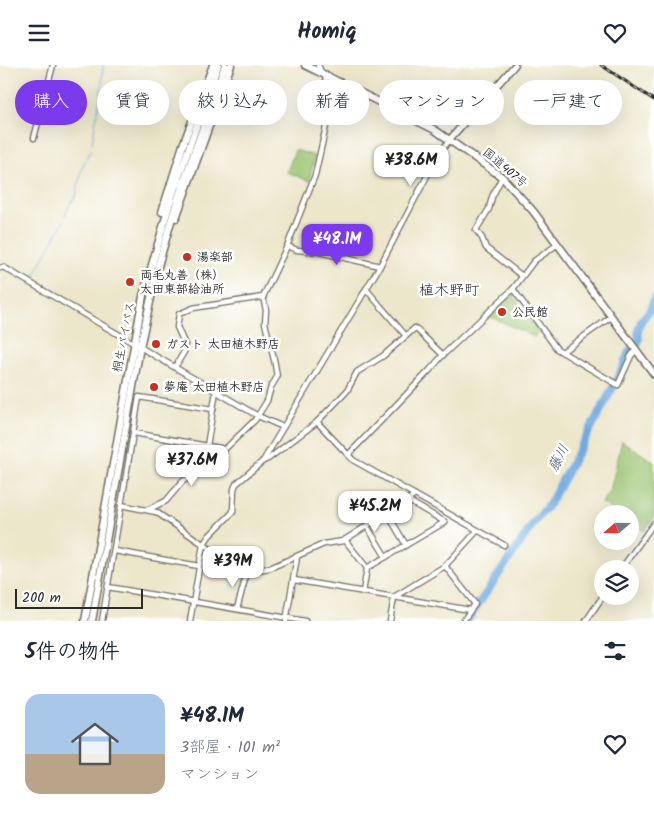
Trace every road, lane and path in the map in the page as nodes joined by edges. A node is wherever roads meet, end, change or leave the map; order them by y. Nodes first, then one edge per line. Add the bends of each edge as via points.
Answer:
1 (53, 65) edge
2 (213, 65) edge
3 (218, 65) edge
4 (225, 65) edge
5 (231, 65) edge
6 (305, 65) edge
7 (318, 65) edge
8 (515, 65) edge
9 (324, 75) junction
10 (34, 138) dead end
11 (450, 139) junction
12 (502, 177) junction
13 (558, 244) junction
14 (287, 246) junction
15 (154, 255) junction
16 (380, 266) junction
17 (158, 267) junction
18 (0, 268) edge
19 (522, 276) junction
20 (366, 289) junction
21 (512, 289) junction
22 (263, 297) junction
23 (611, 317) junction
24 (406, 336) junction
25 (137, 345) junction
26 (636, 350) junction
27 (562, 352) junction
28 (443, 355) junction
29 (651, 365) edge
30 (175, 367) junction
31 (654, 374) edge
32 (216, 391) junction
33 (213, 409) junction
34 (258, 416) junction
35 (317, 422) junction
36 (283, 427) junction
37 (134, 433) junction
38 (207, 446) junction
39 (225, 449) junction
40 (348, 455) junction
41 (262, 461) junction
42 (415, 495) junction
43 (407, 500) junction
44 (121, 505) junction
45 (147, 509) junction
46 (387, 513) junction
47 (654, 523) edge
48 (367, 526) junction
49 (477, 531) junction
50 (345, 540) junction
51 (203, 545) junction
52 (406, 545) junction
53 (504, 545) dead end
54 (115, 551) junction
55 (297, 557) junction
56 (386, 557) junction
57 (627, 560) edge
58 (199, 566) junction
59 (444, 566) junction
60 (367, 568) junction
61 (247, 572) junction
62 (294, 580) junction
63 (108, 587) junction
64 (363, 592) junction
65 (394, 597) junction
66 (193, 601) junction
67 (597, 605) edge
68 (237, 609) junction
69 (470, 610) junction
70 (287, 619) edge
71 (589, 620) edge
72 (85, 621) edge
73 (92, 621) edge
74 (102, 621) edge
75 (190, 621) edge
76 (305, 621) edge
77 (390, 621) edge
78 (463, 621) edge

1 - 10 street
2 - 15 highway via 166,197
3 - 15 highway, 桐生バイパス
4 - 17 highway, 桐生バイパス
5 - 17 highway
6 - 9 highway, 国道407号
7 - 9 street
8 - 11 main road
9 - 11 highway, 国道407号
9 - 14 street via 328,113 322,146 312,186
11 - 12 highway, 国道407号
11 - 16 street via 437,157
12 - 13 highway, 国道407号 via 525,200
12 - 19 street via 476,230 486,248
13 - 19 street via 534,261
13 - 23 highway, 国道407号
14 - 16 street
14 - 22 street
15 - 25 highway, 桐生バイパス via 143,297
16 - 20 street
17 - 25 highway, 桐生バイパス
18 - 25 street
19 - 21 street
20 - 24 street
20 - 36 street
21 - 27 street
21 - 28 street
22 - 30 street via 201,306 179,314 178,327 185,345
22 - 34 street via 265,323 277,377
23 - 26 highway, 国道407号
23 - 27 street
24 - 28 street via 415,328
24 - 35 street via 357,372 347,391
25 - 30 street
25 - 72 highway, 桐生バイパス
25 - 73 highway, 桐生バイパス
26 - 27 street via 618,385
26 - 29 highway, 国道407号
28 - 40 street
29 - 31 highway, 国道407号
30 - 32 street
32 - 33 street
32 - 34 street
33 - 37 street via 139,397
33 - 38 street
34 - 36 street
34 - 39 street
35 - 40 street
35 - 41 street
36 - 41 street
37 - 38 street
37 - 44 street
38 - 39 street
39 - 45 street via 182,481 166,501
40 - 42 street
41 - 51 street via 236,484 233,512
42 - 43 street
42 - 49 street
43 - 46 street
43 - 52 street via 445,522
44 - 45 street
44 - 54 street
45 - 51 street
46 - 48 street
46 - 52 street
47 - 57 street
48 - 50 street
48 - 56 street
49 - 53 street
49 - 59 street
50 - 55 street via 324,544
50 - 60 street
51 - 58 street
51 - 61 street
52 - 56 street
54 - 58 street
54 - 63 street
55 - 61 street via 270,568
55 - 62 street
56 - 60 street
58 - 66 street
59 - 65 street
59 - 69 street via 475,604
60 - 64 street
61 - 68 street
62 - 64 street
62 - 70 street
63 - 66 street
63 - 74 street
64 - 65 street
65 - 69 street
65 - 77 street
66 - 68 street
66 - 75 street
67 - 71 street
68 - 70 street
69 - 78 street
70 - 76 street

